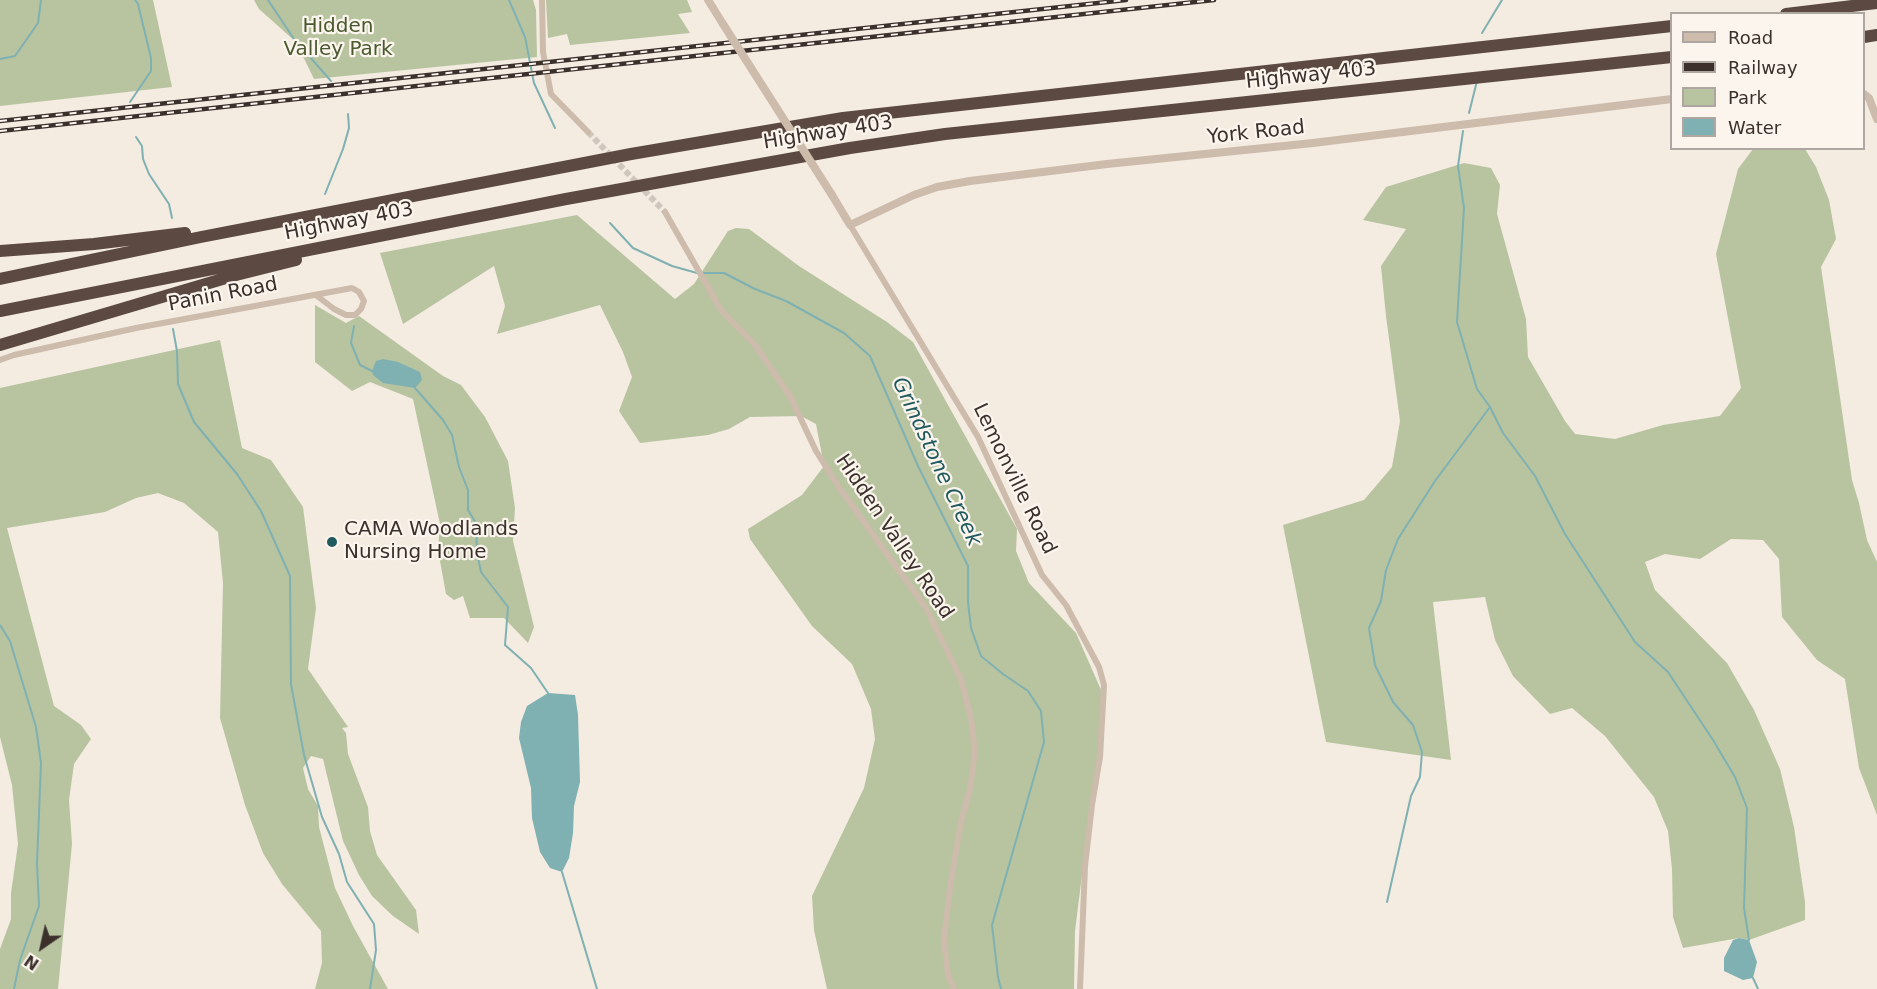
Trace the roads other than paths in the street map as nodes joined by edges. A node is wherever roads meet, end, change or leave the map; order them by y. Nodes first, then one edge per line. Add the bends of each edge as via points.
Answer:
1 (542, 0) edge
2 (708, 0) edge
3 (1877, 3) edge
4 (1803, 12) edge
5 (1670, 26) edge
6 (1670, 57) edge
7 (1866, 96) edge
8 (1670, 99) edge
9 (1877, 119) edge
10 (588, 132) tunnel mouth
11 (665, 212) tunnel mouth
12 (291, 220) junction
13 (850, 225) junction
14 (419, 228) junction
15 (0, 251) edge
16 (0, 279) edge
17 (316, 295) junction
18 (0, 311) edge
19 (0, 345) edge
20 (0, 360) edge
21 (954, 989) edge
22 (1080, 989) edge

1 - 10 street via 543,52 551,94
2 - 13 street, Lemonville Road, bridge
3 - 4 highway
5 - 12 highway, Highway 403 via 843,118
6 - 14 highway, Highway 403 via 945,134 763,163
7 - 9 street
8 - 13 street, York Road via 980,179 914,195
11 - 21 street, Hidden Valley Road via 721,310 755,345 790,396 838,486 927,608 961,679 975,752 944,940 948,975
12 - 15 highway
12 - 16 highway, Highway 403
13 - 22 street, Lemonville Road via 978,437 1042,575 1066,605 1099,667 1104,685 1100,757 1085,866
14 - 18 highway, Highway 403
14 - 19 highway via 236,275
17 - 17 street, Panin Road via 346,315 355,315 364,301 352,288
17 - 20 street, Panin Road via 136,328

